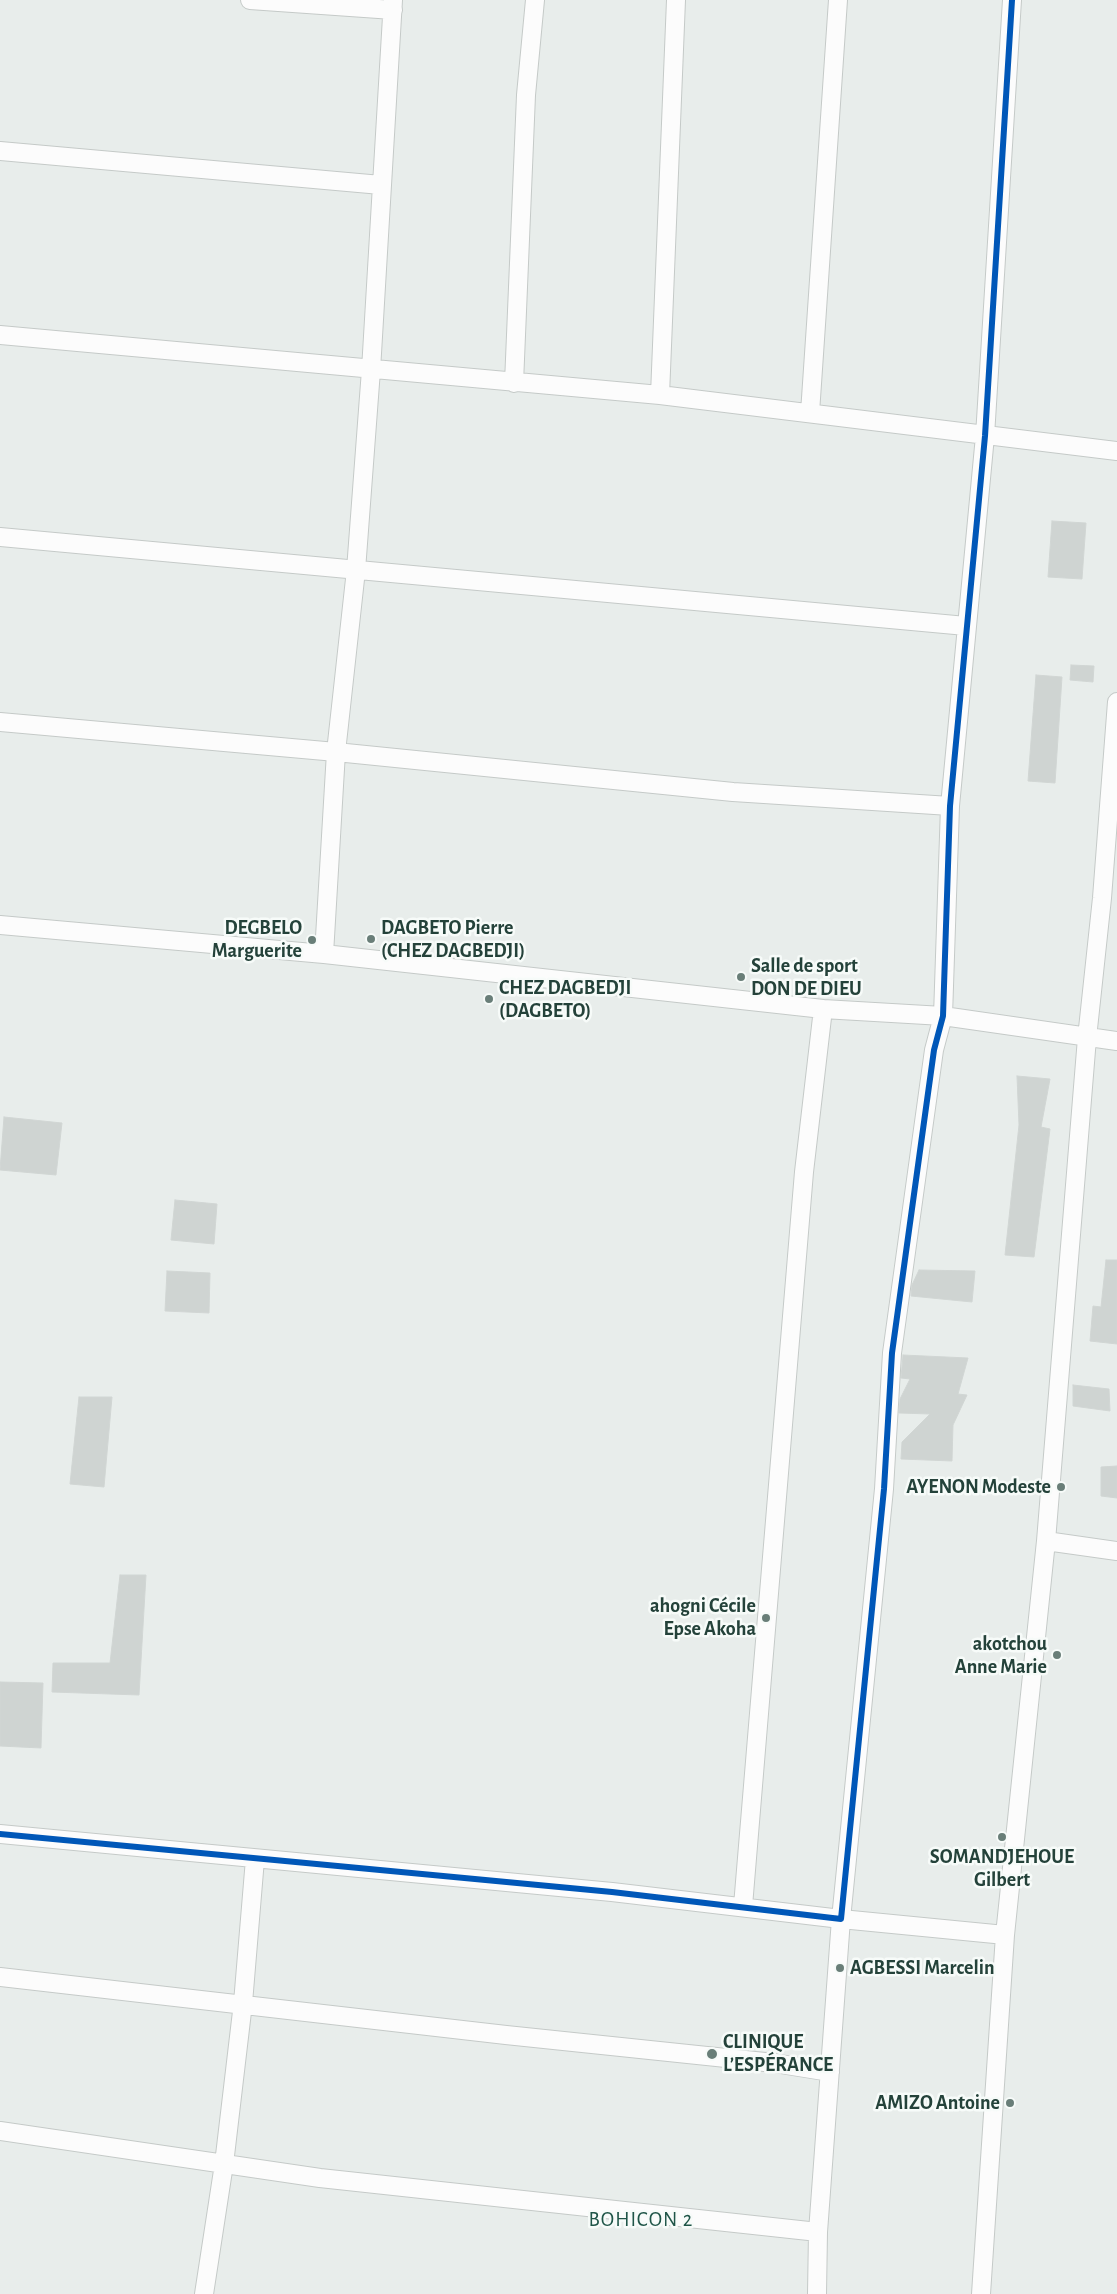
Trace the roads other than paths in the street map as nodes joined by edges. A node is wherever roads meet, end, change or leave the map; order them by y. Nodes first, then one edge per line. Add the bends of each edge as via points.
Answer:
1 (250, 0) edge
2 (535, 0) edge
3 (676, 0) edge
4 (838, 0) edge
5 (1012, 0) edge
6 (393, 5) edge
7 (0, 151) edge
8 (381, 185) junction
9 (0, 335) edge
10 (371, 370) junction
11 (514, 383) junction
12 (660, 395) junction
13 (810, 412) junction
14 (985, 436) junction
15 (1117, 451) edge
16 (0, 536) edge
17 (356, 570) junction
18 (966, 626) junction
19 (1117, 702) edge
20 (0, 722) edge
21 (336, 752) junction
22 (950, 806) junction
23 (0, 925) edge
24 (324, 954) junction
25 (823, 1009) junction
26 (943, 1016) junction
27 (1087, 1038) junction
28 (1117, 1040) edge
29 (1046, 1541) junction
30 (1117, 1551) edge
31 (0, 1834) edge
32 (255, 1859) junction
33 (743, 1906) junction
34 (841, 1918) junction
35 (1005, 1936) junction
36 (0, 1977) edge
37 (243, 2003) junction
38 (830, 2072) junction
39 (0, 2131) edge
40 (224, 2164) junction
41 (818, 2232) junction
42 (204, 2294) edge
43 (817, 2294) edge
44 (981, 2294) edge

1 - 6 street
2 - 11 street via 526,94
3 - 12 street
4 - 13 street
5 - 14 street
6 - 8 street
7 - 8 street
8 - 10 street
9 - 10 street
10 - 11 street
10 - 17 street
11 - 12 street
12 - 13 street
13 - 14 street
14 - 15 street
14 - 18 street
16 - 17 street
17 - 18 street
17 - 21 street
18 - 22 street
19 - 27 street
20 - 21 street
21 - 22 street via 733,792
21 - 24 street
22 - 26 street
23 - 24 street
24 - 25 street
25 - 26 street
25 - 33 street via 804,1172
26 - 27 street
26 - 34 street via 934,1050 892,1354 884,1489
27 - 28 street
27 - 29 street
29 - 30 street
29 - 35 street
31 - 32 street
32 - 33 street
32 - 37 street
33 - 34 street
34 - 35 street
34 - 38 street
35 - 44 street
36 - 37 street
37 - 38 street
37 - 40 street
38 - 41 street
39 - 40 street
40 - 41 street via 329,2179
40 - 42 street
41 - 43 street

